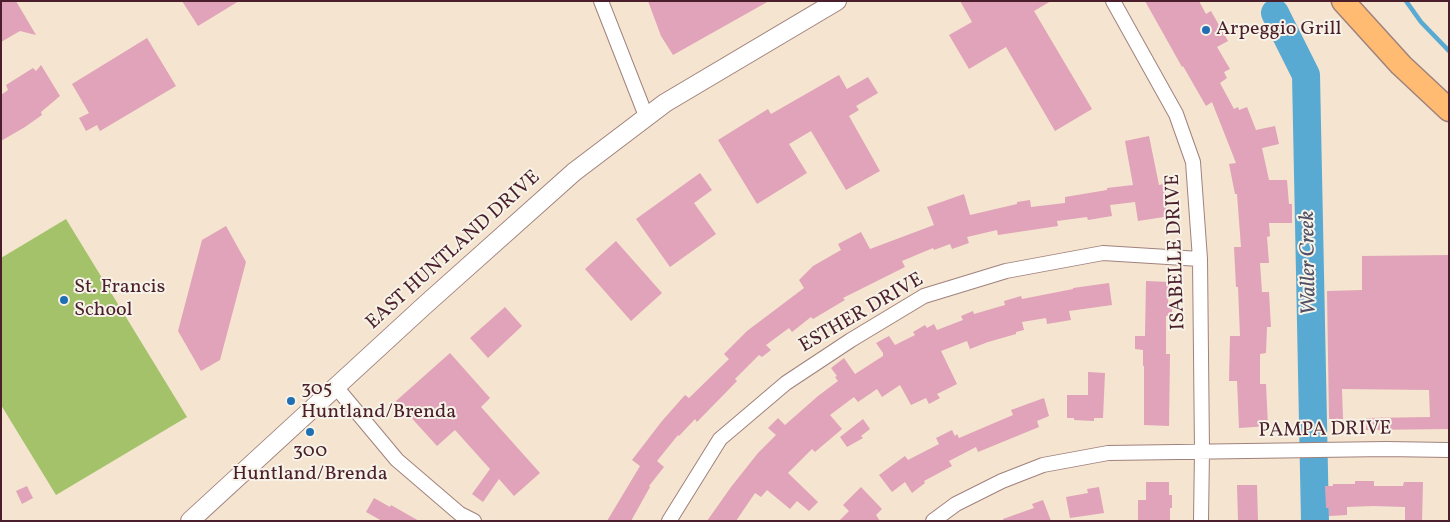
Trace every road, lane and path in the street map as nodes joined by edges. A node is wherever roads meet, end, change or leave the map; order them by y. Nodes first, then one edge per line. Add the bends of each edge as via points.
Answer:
1 (601, 1) edge
2 (837, 1) edge
3 (1113, 1) edge
4 (1343, 1) edge
5 (1449, 110) edge
6 (646, 116) junction
7 (1200, 259) junction
8 (336, 387) junction
9 (1449, 450) edge
10 (1202, 451) junction
11 (459, 517) edge
12 (190, 521) edge
13 (474, 521) edge
14 (669, 521) edge
15 (933, 521) edge
16 (1201, 521) edge

1 - 6 street
2 - 6 street, EAST HUNTLAND DRIVE
3 - 7 street, ISABELLE DRIVE via 1182,128 1193,162
4 - 5 main road via 1401,65
6 - 8 street, EAST HUNTLAND DRIVE via 574,172
7 - 10 street, ISABELLE DRIVE
7 - 14 street, ESTHER DRIVE via 1103,252 1006,271 924,296 786,383 720,440
8 - 11 street via 397,460
8 - 12 street, EAST HUNTLAND DRIVE
9 - 10 street, PAMPA DRIVE
10 - 15 street, PAMPA DRIVE via 1108,453 1043,465 956,504
10 - 16 street, ISABELLE DRIVE
11 - 13 street

